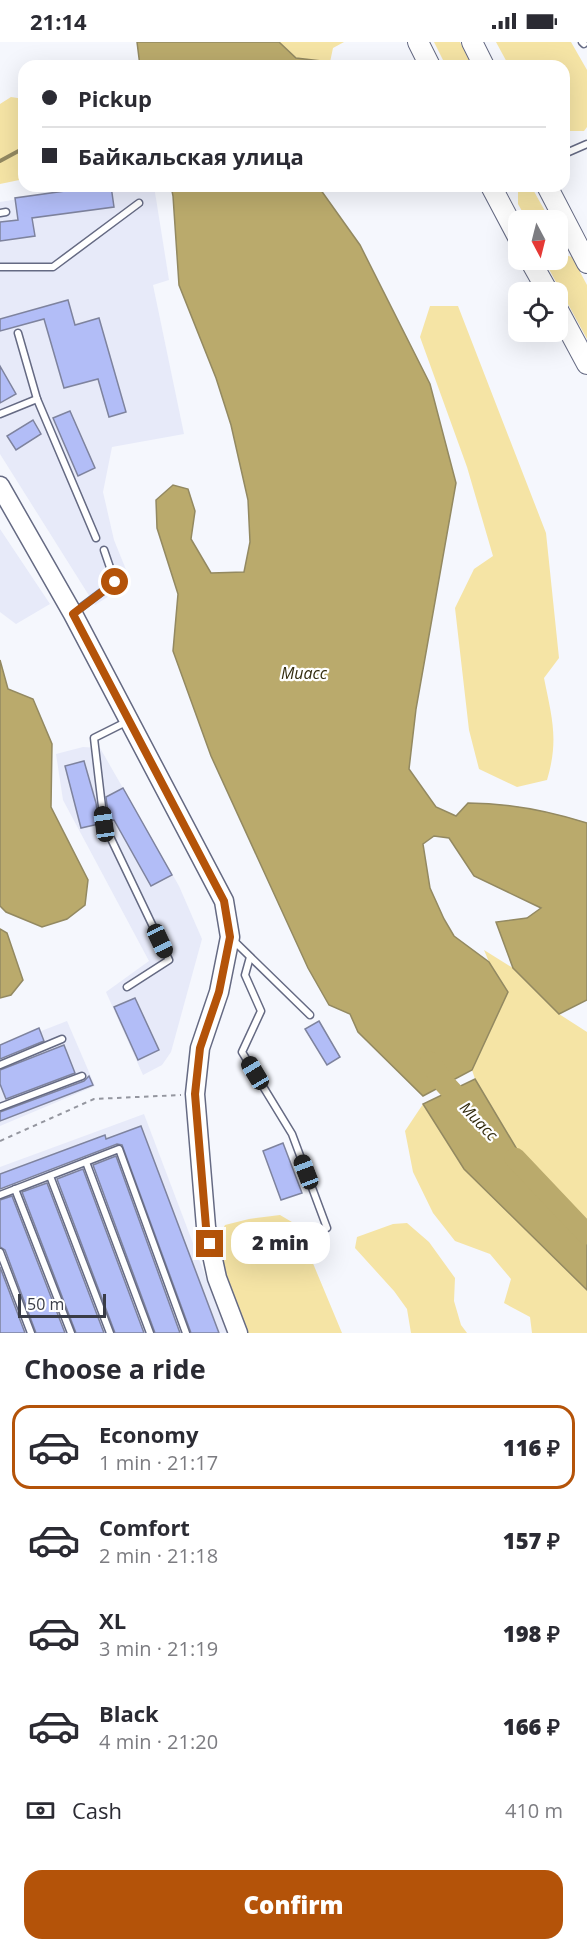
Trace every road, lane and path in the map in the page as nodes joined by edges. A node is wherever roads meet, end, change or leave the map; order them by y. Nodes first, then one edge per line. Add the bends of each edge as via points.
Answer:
1 (418, 42) edge
2 (472, 42) edge
3 (427, 60) edge
4 (481, 60) edge
5 (587, 144) edge
6 (570, 151) edge
7 (496, 192) edge
8 (549, 192) edge
9 (139, 203) dead end
10 (556, 210) edge
11 (508, 216) edge
12 (568, 244) edge
13 (587, 262) edge
14 (0, 267) edge
15 (568, 329) edge
16 (18, 333) dead end
17 (587, 364) edge
18 (37, 399) junction
19 (0, 414) edge
20 (0, 486) edge
21 (96, 538) dead end
22 (104, 550) dead end
23 (73, 614) junction
24 (128, 721) junction
25 (230, 937) junction
26 (250, 957) junction
27 (127, 987) dead end
28 (310, 1015) dead end
29 (62, 1039) dead end
30 (0, 1065) edge
31 (82, 1076) dead end
32 (195, 1094) junction
33 (0, 1106) edge
34 (0, 1141) edge
35 (86, 1162) junction
36 (50, 1176) junction
37 (15, 1189) junction
38 (0, 1195) edge
39 (327, 1228) dead end
40 (0, 1252) edge
41 (31, 1333) edge
42 (71, 1333) edge
43 (110, 1333) edge
44 (150, 1333) edge
45 (186, 1333) edge
46 (238, 1333) edge

1 - 3 main road
2 - 4 main road
5 - 6 lane
7 - 11 main road
8 - 10 main road
9 - 14 lane via 53,267
12 - 13 main road
15 - 17 main road
16 - 18 lane
18 - 19 lane
18 - 21 lane
20 - 23 street
22 - 23 lane via 115,582
23 - 24 street
24 - 25 street via 224,901
24 - 27 lane via 94,738 104,824 169,960
25 - 26 lane
25 - 32 street via 219,992 200,1048
26 - 28 lane
26 - 39 lane via 245,975 261,1011 242,1052 291,1134
29 - 30 lane
31 - 33 lane
32 - 34 path via 94,1099
32 - 46 street via 206,1227 217,1278
35 - 36 lane
35 - 44 lane
35 - 45 lane via 119,1149
36 - 37 lane
36 - 43 lane
37 - 38 lane
37 - 42 lane
40 - 41 lane

